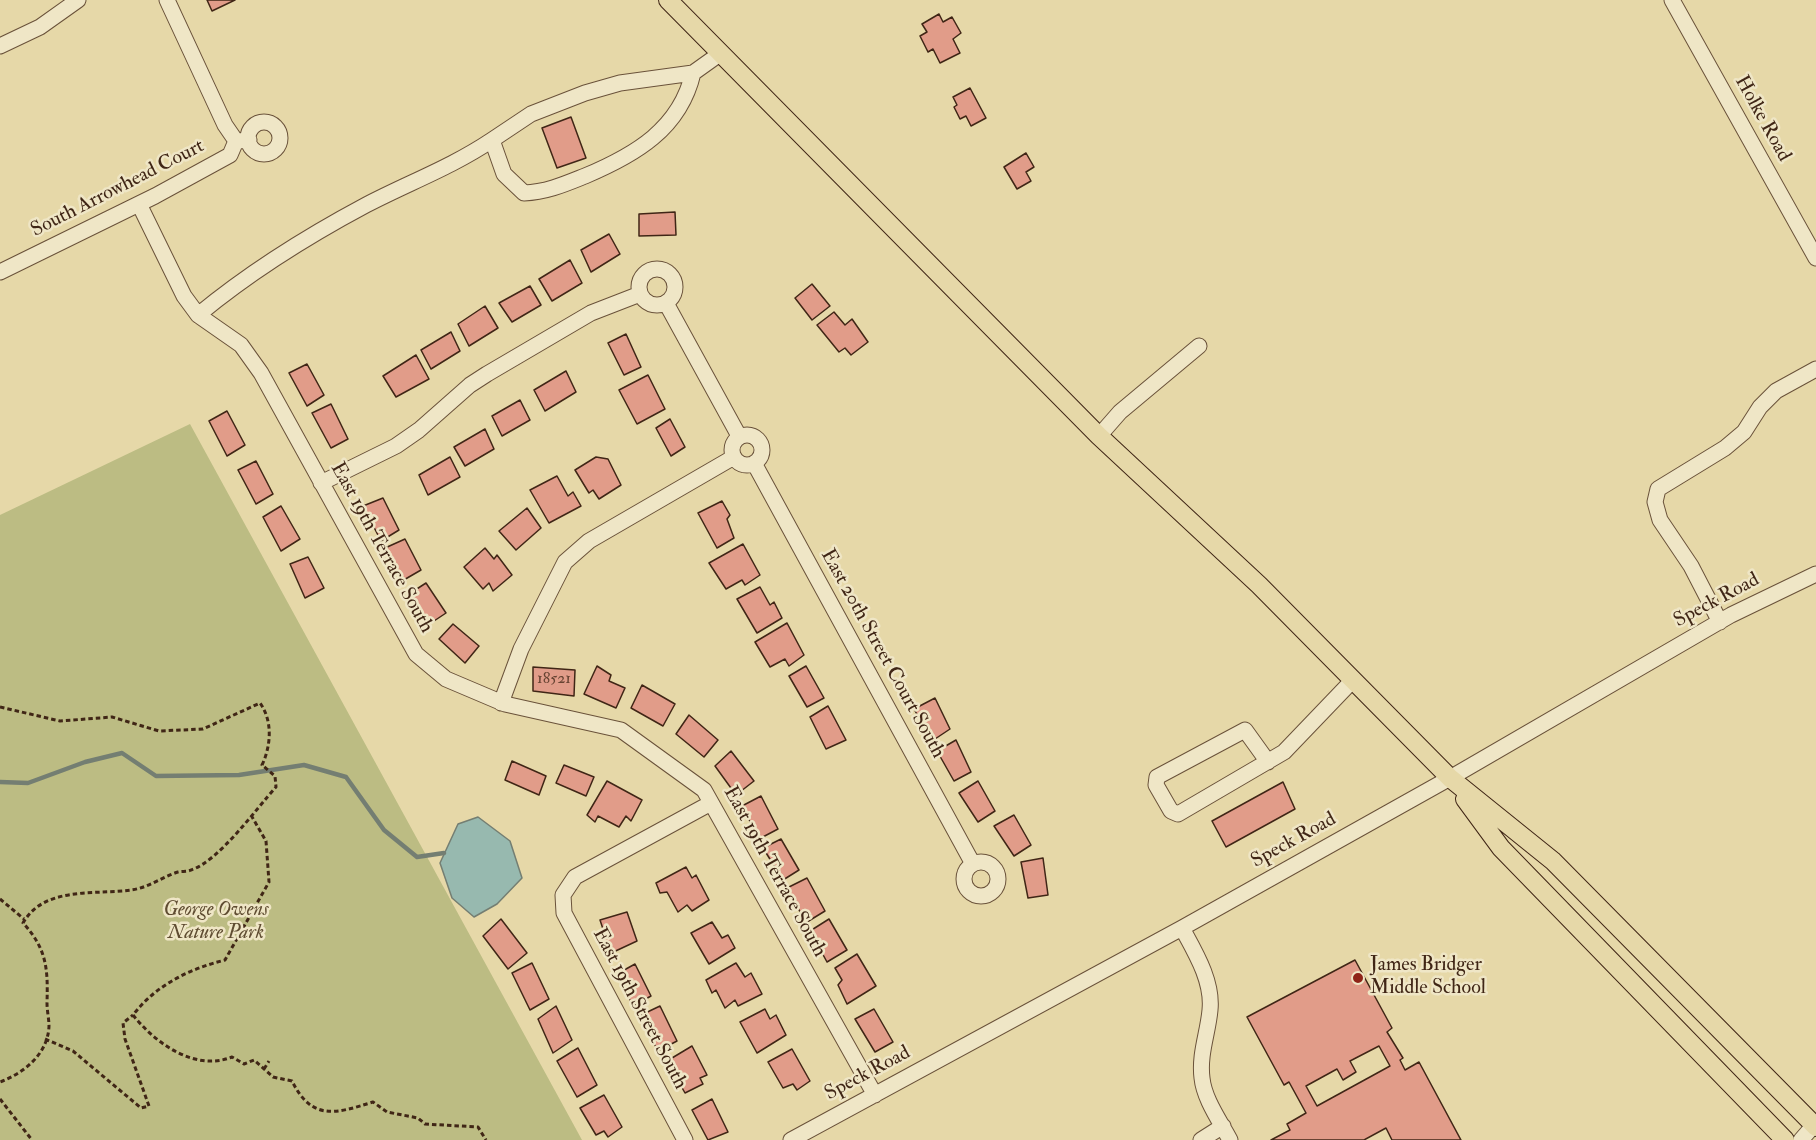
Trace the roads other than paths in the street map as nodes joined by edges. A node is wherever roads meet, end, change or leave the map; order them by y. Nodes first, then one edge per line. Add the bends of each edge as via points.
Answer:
1 (78, 0) edge
2 (167, 0) edge
3 (668, 0) edge
4 (1672, 0) edge
5 (0, 46) edge
6 (721, 53) junction
7 (693, 73) junction
8 (492, 140) junction
9 (139, 204) junction
10 (1816, 258) edge
11 (0, 272) edge
12 (640, 294) junction
13 (666, 303) junction
14 (198, 315) junction
15 (1199, 346) dead end
16 (1816, 369) edge
17 (740, 436) junction
18 (1099, 436) junction
19 (734, 457) junction
20 (754, 464) junction
21 (321, 483) junction
22 (1816, 574) edge
23 (1720, 622) junction
24 (1353, 680) junction
25 (501, 702) junction
26 (1268, 762) junction
27 (1450, 778) junction
28 (711, 803) junction
29 (973, 864) dead end
30 (1182, 928) junction
31 (875, 1095) junction
32 (1815, 1126) edge
33 (1227, 1133) edge
34 (685, 1140) edge
35 (790, 1140) edge
36 (1201, 1140) edge
37 (1785, 1140) edge
38 (1802, 1140) edge

1 - 5 street via 40,27
2 - 9 street, South Arrowhead Court via 225,125 242,141 230,155
3 - 6 main road
4 - 10 street, Holke Road
6 - 7 street
6 - 18 main road
7 - 8 street via 620,83 585,93 531,114
7 - 8 street via 687,97 657,135 624,160 544,192 524,194 504,174
8 - 14 street via 459,162 368,204 287,249 237,282
9 - 11 street, South Arrowhead Court
9 - 14 street, East 19th Terrace South via 184,296
12 - 13 street via 651,304
12 - 13 street via 639,283 645,273 655,269 666,271 675,284
12 - 21 street via 591,313 487,374 396,446
13 - 17 street
14 - 21 street, East 19th Terrace South via 241,345
15 - 18 street via 1120,412
16 - 23 street via 1776,391 1744,432 1725,448 1658,489 1655,501 1660,520 1691,566
17 - 19 street via 733,443
17 - 20 street via 755,436 762,445 762,455
18 - 24 main road via 1259,585
19 - 20 street via 741,464
19 - 25 street via 589,541 565,562
20 - 29 street, East 20th Street Court South
21 - 25 street, East 19th Terrace South via 416,654 446,679
22 - 23 street, Speck Road
23 - 27 street, Speck Road
24 - 26 street via 1284,752
24 - 27 main road
25 - 28 street, East 19th Terrace South via 621,730 688,777 704,790
26 - 26 street via 1178,814 1171,812 1156,784 1157,777 1245,730
27 - 30 street, Speck Road
27 - 32 main road via 1553,861
27 - 37 main road via 1501,848
28 - 31 street, East 19th Terrace South
28 - 34 street, East 19th Street South via 575,877 563,895 564,913
30 - 31 street, Speck Road
30 - 33 street via 1206,978 1210,1011 1201,1060 1202,1080
31 - 35 street, Speck Road
32 - 38 street
33 - 36 street

